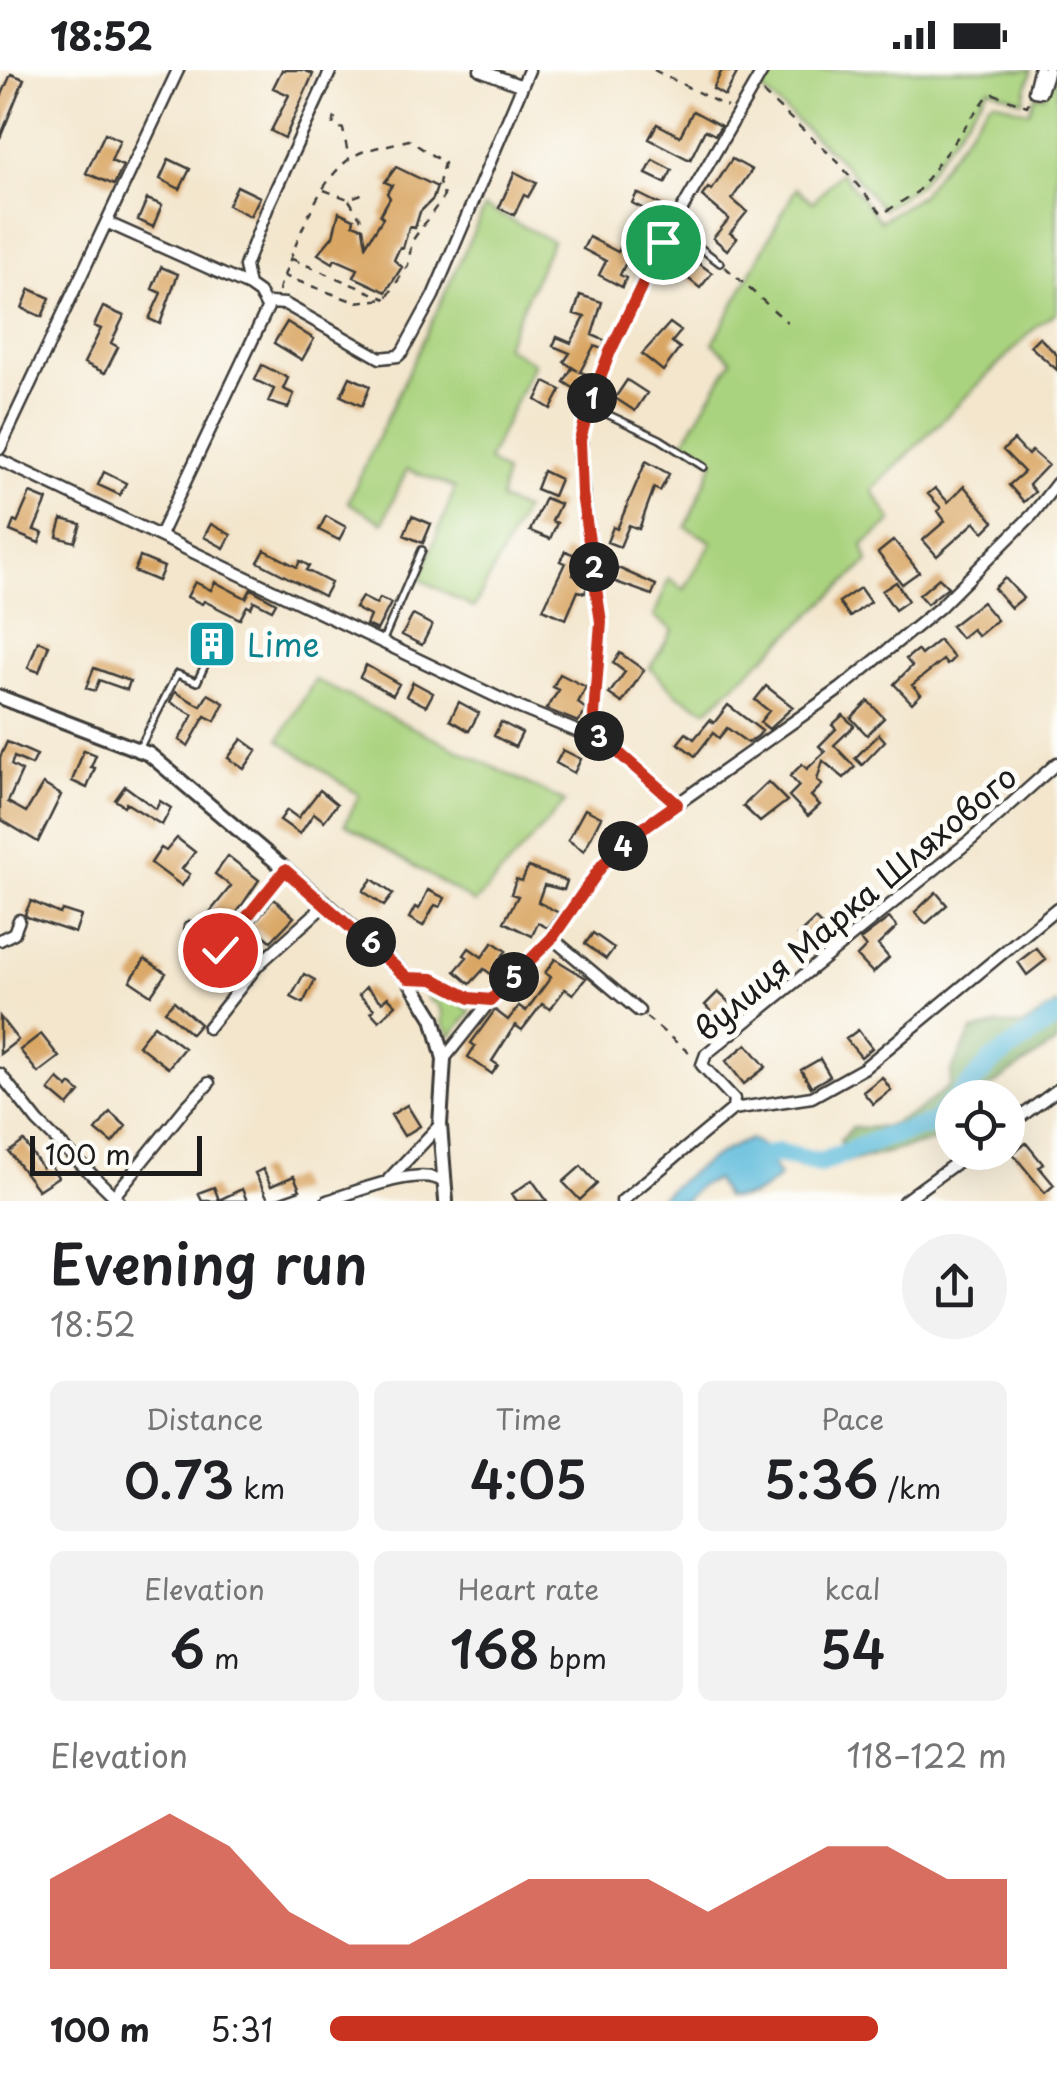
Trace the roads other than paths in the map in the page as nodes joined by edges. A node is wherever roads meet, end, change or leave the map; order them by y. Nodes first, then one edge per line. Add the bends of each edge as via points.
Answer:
1 (178, 70) edge
2 (331, 70) edge
3 (480, 70) edge
4 (529, 70) edge
5 (763, 70) edge
6 (1040, 70) edge
7 (1048, 70) edge
8 (522, 86) junction
9 (108, 223) junction
10 (672, 226) junction
11 (720, 262) road end
12 (249, 286) junction
13 (271, 304) junction
14 (589, 406) junction
15 (0, 448) edge
16 (0, 460) edge
17 (704, 467) dead end
18 (1057, 484) edge
19 (160, 534) junction
20 (422, 550) dead end
21 (383, 640) junction
22 (205, 666) dead end
23 (0, 696) edge
24 (594, 715) junction
25 (581, 732) junction
26 (606, 743) junction
27 (139, 750) junction
28 (1057, 763) edge
29 (677, 804) junction
30 (285, 870) junction
31 (326, 904) junction
32 (1057, 908) edge
33 (20, 920) dead end
34 (190, 927) dead end
35 (552, 938) junction
36 (0, 940) edge
37 (408, 978) junction
38 (491, 1000) junction
39 (639, 1011) road end
40 (208, 1028) dead end
41 (444, 1059) junction
42 (0, 1074) edge
43 (209, 1083) dead end
44 (1057, 1090) edge
45 (733, 1109) junction
46 (1025, 1114) edge
47 (440, 1125) junction
48 (946, 1170) edge
49 (439, 1175) junction
50 (384, 1182) junction
51 (117, 1198) edge
52 (328, 1201) edge
53 (446, 1201) edge
54 (622, 1201) edge
55 (904, 1201) edge

1 - 9 street
2 - 12 street via 268,204 245,266
3 - 8 street
4 - 8 street
5 - 10 street
6 - 7 street via 1034,91 1041,92
8 - 13 street via 434,296 398,356 380,358
9 - 12 street
9 - 15 street
10 - 11 lane
10 - 14 street
12 - 13 street
13 - 19 street
14 - 17 lane
14 - 24 street via 579,458 600,604
16 - 19 street
18 - 29 street via 939,608 840,689
19 - 21 street
20 - 21 lane
21 - 25 street
22 - 27 lane via 198,682 177,674
23 - 27 street
24 - 25 street via 590,729
24 - 26 street via 595,732
25 - 26 street
26 - 29 street
27 - 30 street
28 - 45 street, вулиця Марка Шляхового via 706,1054 702,1064 734,1100
29 - 35 street via 603,864
30 - 31 street
30 - 34 street via 220,950
31 - 37 street
31 - 40 street via 258,966
32 - 45 street via 864,1068 812,1097
33 - 36 street
35 - 38 street
35 - 39 street
37 - 38 street via 433,979 470,998
37 - 41 street via 434,1018
38 - 41 street
41 - 47 street
42 - 51 street via 38,1122
43 - 51 street
44 - 46 street
45 - 54 street
47 - 49 street
47 - 50 street
48 - 55 street
49 - 50 street
49 - 53 street
50 - 52 street

